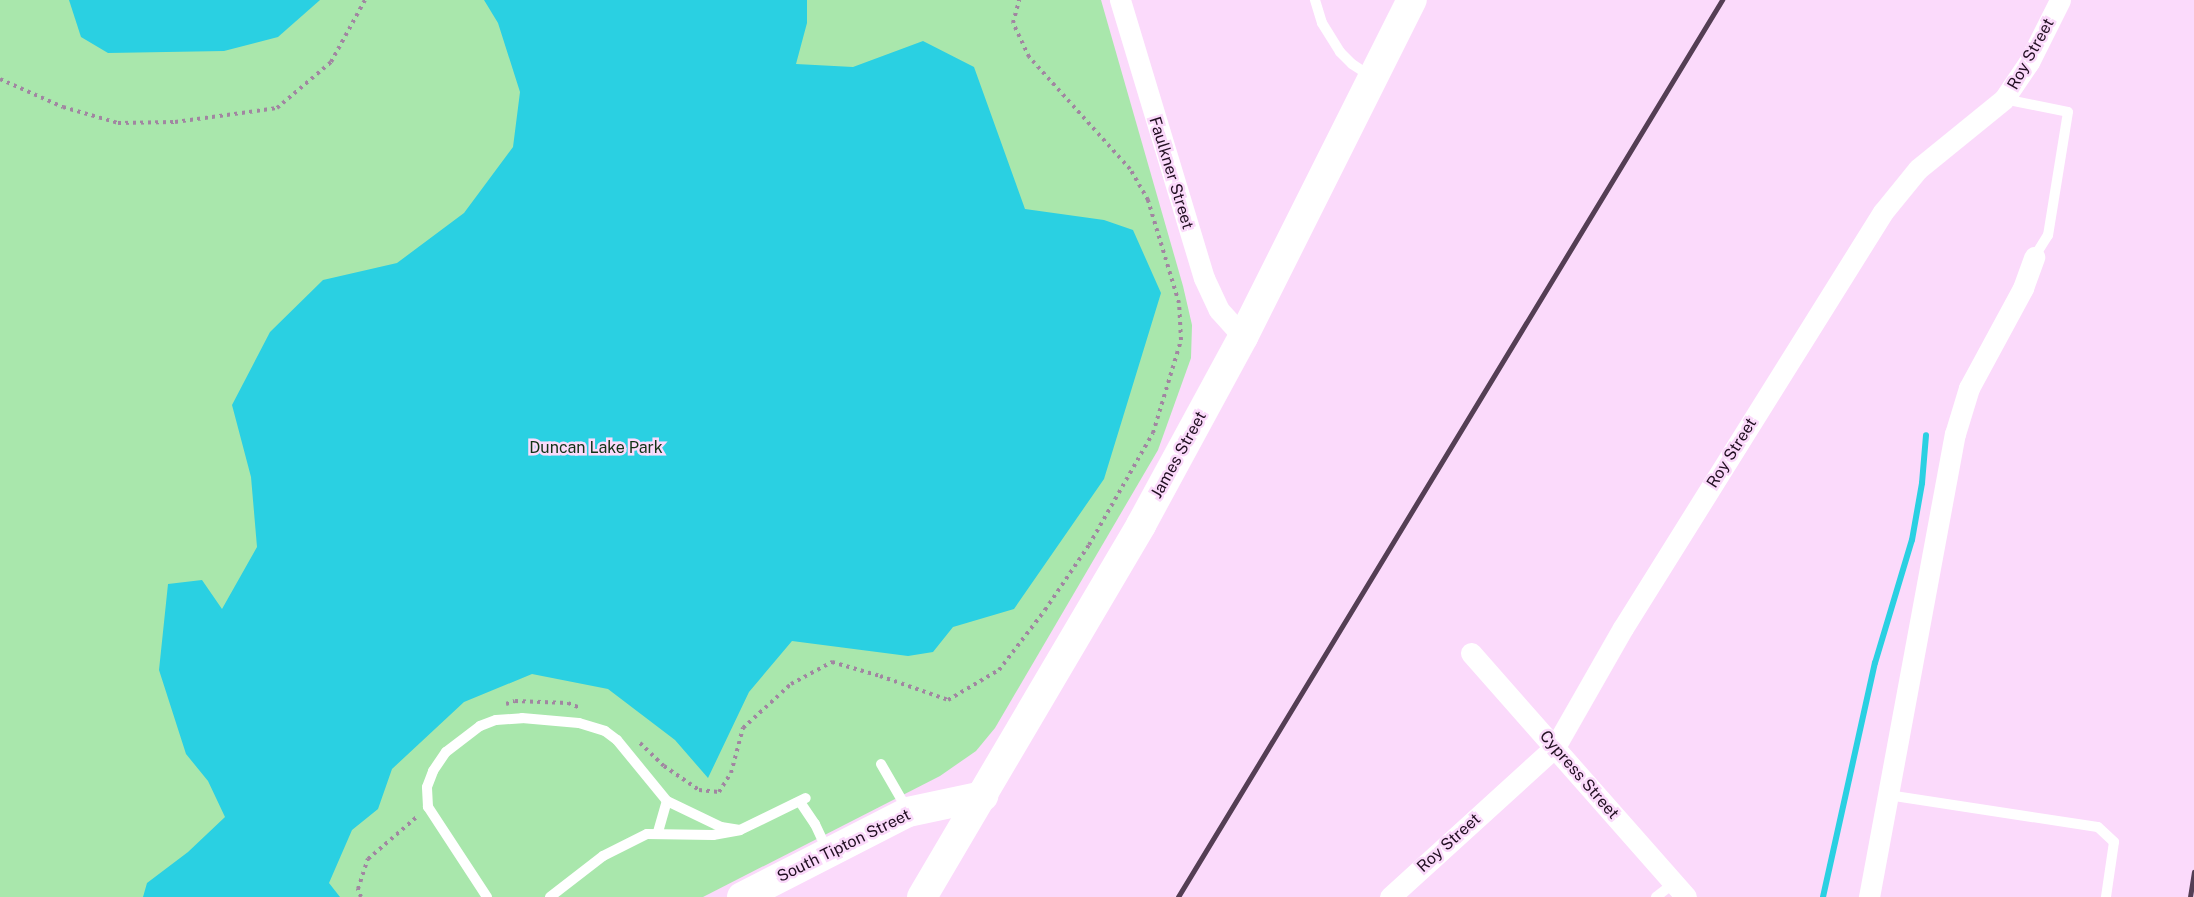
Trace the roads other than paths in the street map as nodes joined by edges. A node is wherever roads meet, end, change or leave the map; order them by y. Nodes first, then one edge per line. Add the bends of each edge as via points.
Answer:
1 (1120, 0) edge
2 (1315, 0) edge
3 (1412, 0) edge
4 (2060, 0) edge
5 (1374, 78) junction
6 (2004, 99) junction
7 (2034, 257) joint
8 (1243, 337) junction
9 (1471, 653) dead end
10 (1554, 747) junction
11 (881, 764) dead end
12 (1888, 795) junction
13 (983, 796) junction
14 (668, 801) junction
15 (908, 812) junction
16 (740, 830) junction
17 (658, 832) junction
18 (828, 853) junction
19 (1680, 890) edge
20 (487, 897) edge
21 (550, 897) edge
22 (742, 897) edge
23 (922, 897) edge
24 (1390, 897) edge
25 (1656, 897) edge
26 (1869, 897) edge
27 (2106, 897) edge

1 - 8 street, Faulkner Street via 1204,278 1219,310
2 - 5 lane via 1322,23 1340,52
3 - 5 street, James Street
4 - 6 street, Roy Street via 2018,82
5 - 8 street, James Street
6 - 7 lane via 2067,112 2048,235
6 - 10 street, Roy Street via 1918,169 1883,212 1623,628
7 - 12 street via 2023,288 1969,388 1955,434
8 - 13 street, James Street via 1141,525
9 - 10 street, Cypress Street
10 - 19 street, Cypress Street
10 - 24 street, Roy Street
11 - 15 lane
12 - 26 street
12 - 27 lane via 2098,827 2114,842
13 - 15 street, South Tipton Street
13 - 23 street, James Street
14 - 16 lane via 721,827
14 - 17 lane
14 - 20 lane via 617,740 604,731 579,723 522,718 480,726 446,752 427,788 428,807
15 - 18 street, South Tipton Street
16 - 17 lane via 687,836
16 - 18 lane via 803,800
17 - 21 lane via 628,841 603,856
18 - 22 street, South Tipton Street
19 - 25 lane

